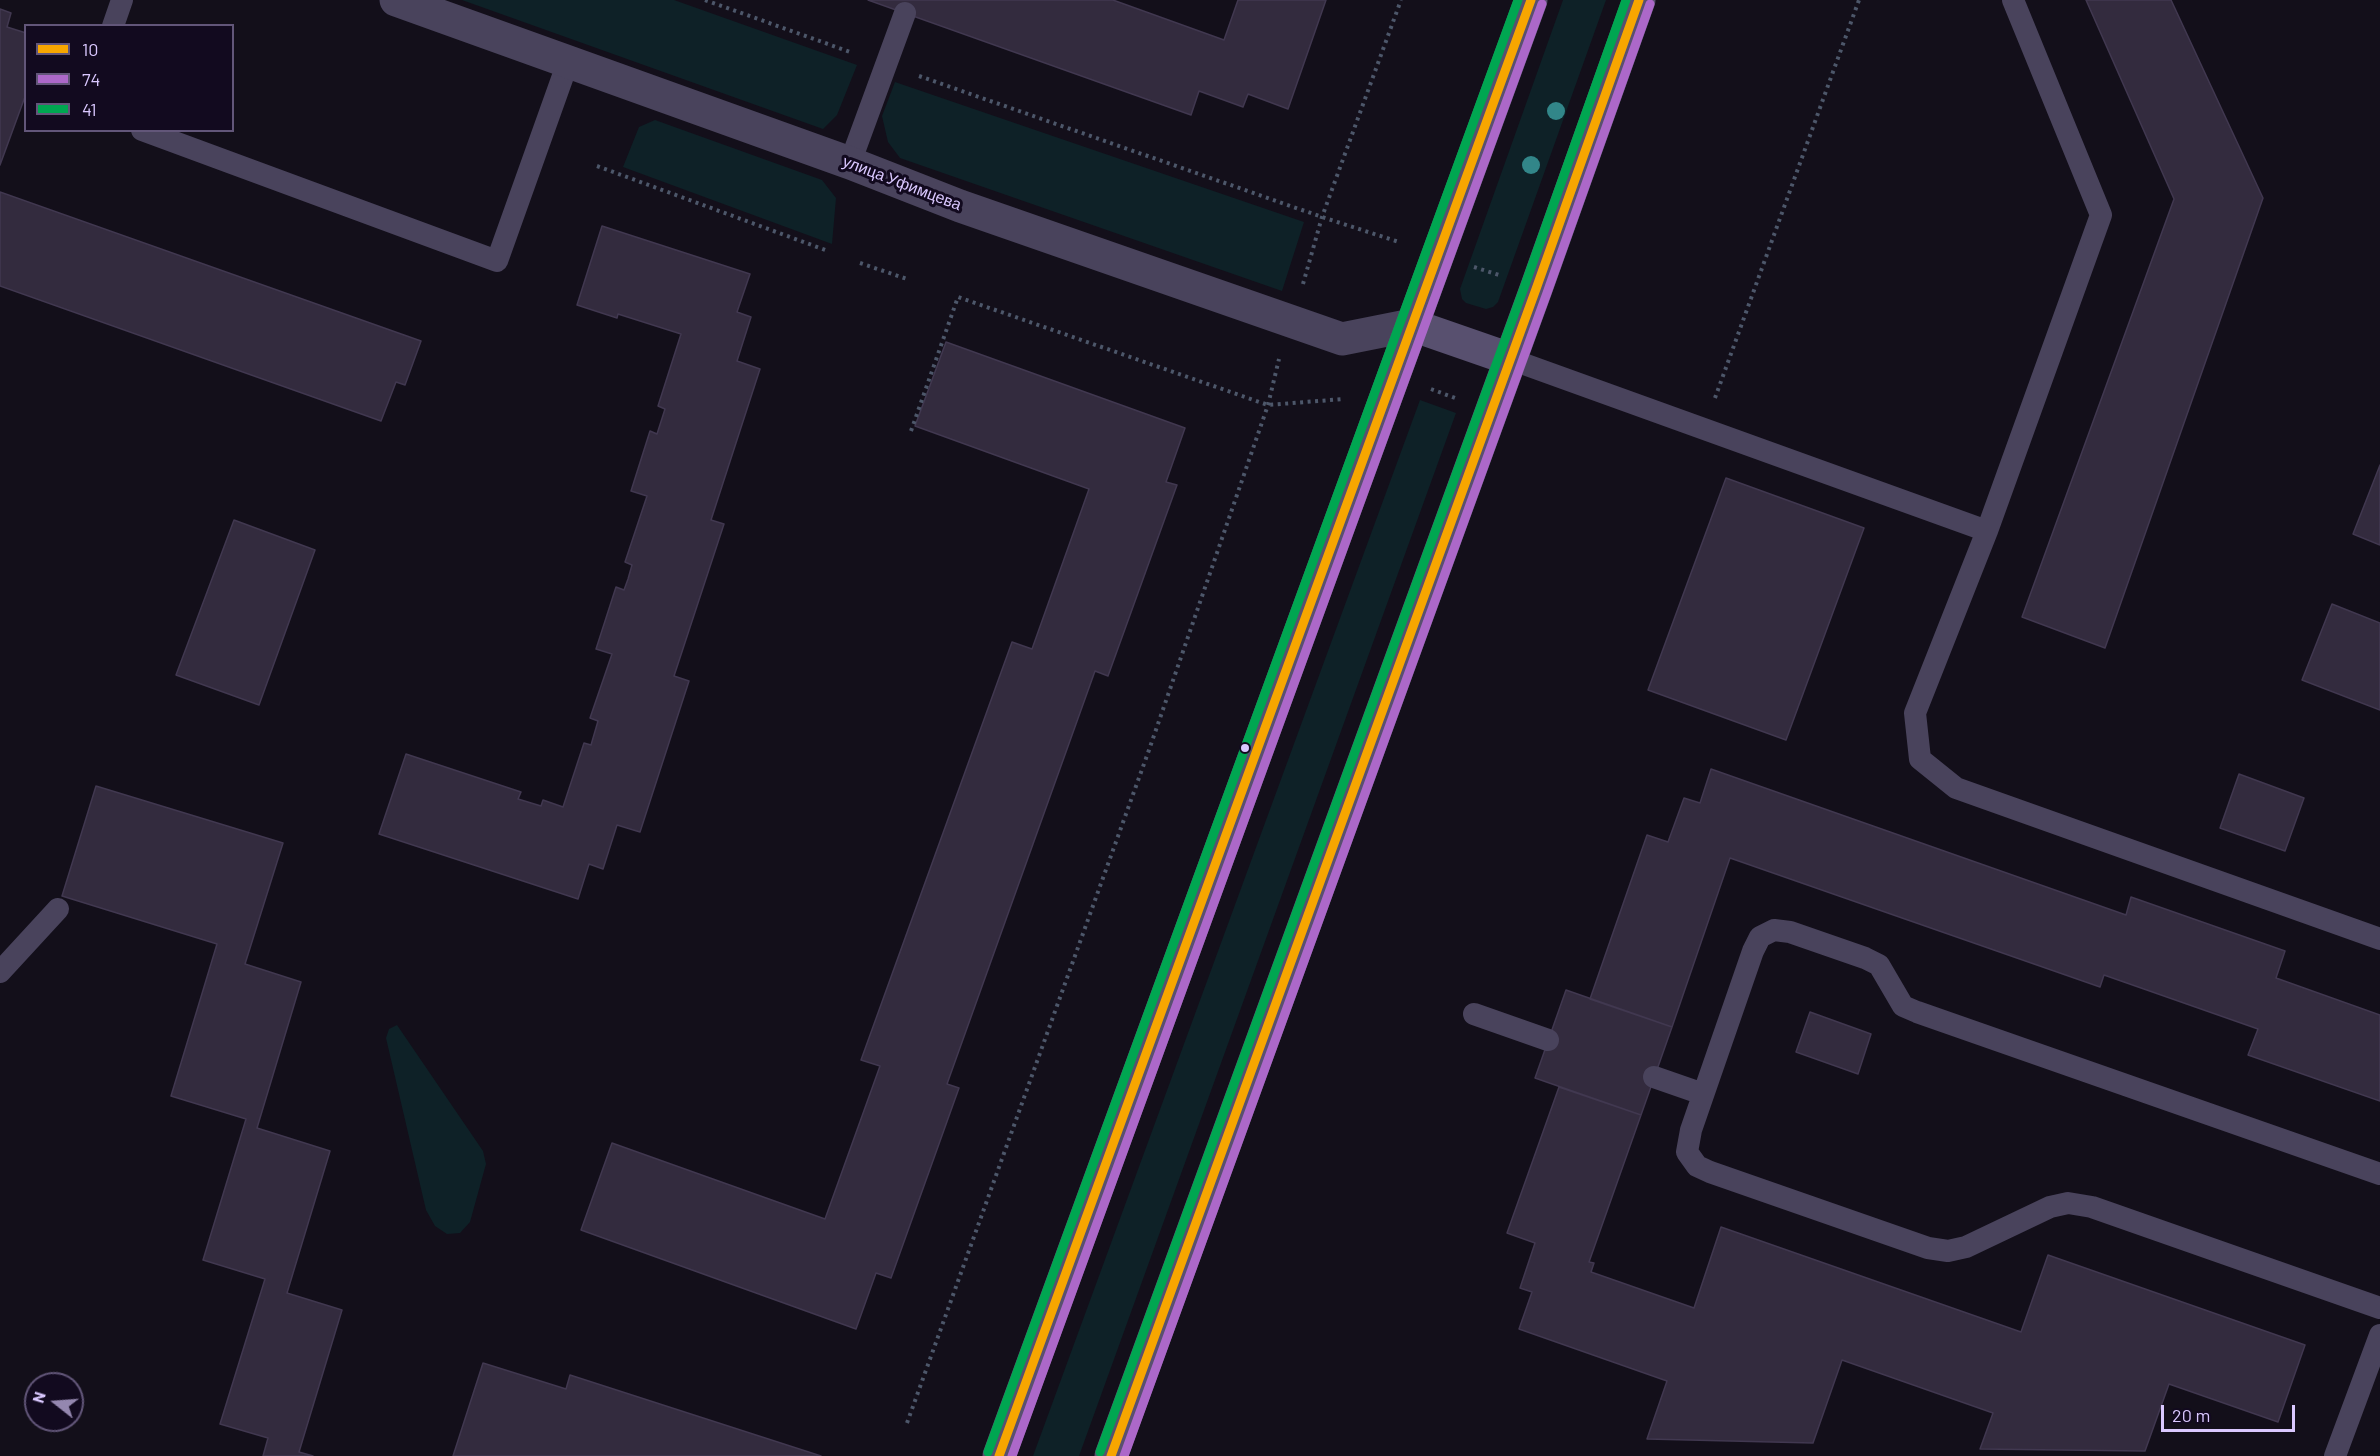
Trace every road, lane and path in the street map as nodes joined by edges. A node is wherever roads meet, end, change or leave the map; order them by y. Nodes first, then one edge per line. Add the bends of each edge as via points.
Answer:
1 (122, 0) edge
2 (396, 0) edge
3 (705, 0) edge
4 (1401, 0) edge
5 (1531, 0) edge
6 (1639, 0) edge
7 (1859, 0) edge
8 (2013, 0) edge
9 (904, 13) dead end
10 (114, 24) edge
11 (862, 56) dead end
12 (568, 62) junction
13 (909, 73) dead end
14 (147, 132) edge
15 (850, 163) junction
16 (597, 166) dead end
17 (1322, 218) junction
18 (1403, 243) dead end
19 (828, 251) dead end
20 (860, 262) dead end
21 (1471, 266) dead end
22 (1504, 278) dead end
23 (907, 279) dead end
24 (1303, 285) dead end
25 (1412, 325) junction
26 (1279, 358) dead end
27 (1510, 359) junction
28 (1427, 388) dead end
29 (1346, 399) dead end
30 (1458, 399) dead end
31 (1268, 405) junction
32 (1704, 429) junction
33 (911, 431) dead end
34 (1987, 531) junction
35 (58, 909) dead end
36 (2380, 939) edge
37 (0, 972) edge
38 (1474, 1014) dead end
39 (1548, 1040) dead end
40 (1654, 1077) dead end
41 (1703, 1094) junction
42 (2380, 1174) edge
43 (2380, 1308) edge
44 (2380, 1335) edge
45 (907, 1423) dead end
46 (999, 1456) edge
47 (1112, 1456) edge
48 (2335, 1456) edge

1 - 10 lane
2 - 12 street, улица Уфимцева
3 - 11 path
4 - 17 path
5 - 25 main road
6 - 27 main road
7 - 32 path
8 - 34 lane via 2101,215
9 - 15 lane
12 - 14 lane via 497,261
12 - 15 street, улица Уфимцева
13 - 17 path
15 - 25 street, улица Уфимцева via 960,206 1342,339
16 - 19 path
17 - 18 path
17 - 24 path
20 - 23 path
21 - 22 path
25 - 27 main road
25 - 46 main road
26 - 31 path
27 - 32 lane
27 - 47 main road
28 - 30 path
29 - 31 path
31 - 33 path via 958,297
31 - 45 path via 1149,750
32 - 34 lane
34 - 36 lane via 1915,713 1920,759 1956,788
35 - 37 lane
38 - 39 lane
40 - 41 lane
41 - 42 lane via 1753,951 1760,937 1774,930 1790,932 1879,965 1903,1006 1917,1012
41 - 43 lane via 1687,1152 1696,1166 1928,1248 1948,1251 1966,1247 2049,1207 2068,1203
44 - 48 lane

